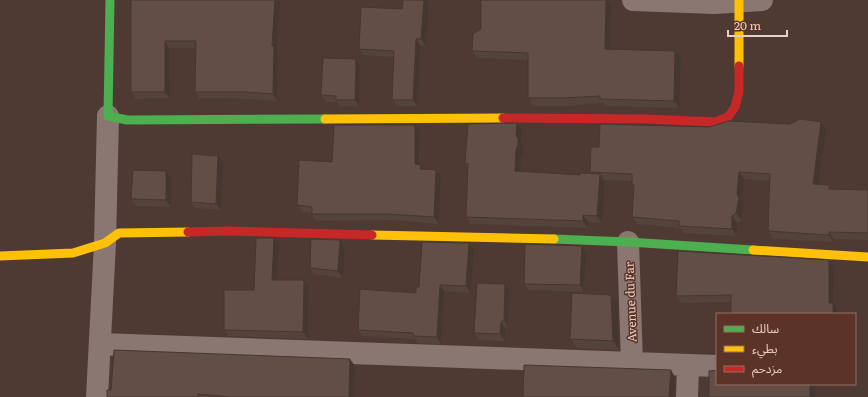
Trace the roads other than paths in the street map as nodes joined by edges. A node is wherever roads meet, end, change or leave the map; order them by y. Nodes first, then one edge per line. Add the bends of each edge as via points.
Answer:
1 (110, 0) edge
2 (633, 0) edge
3 (762, 0) edge
4 (739, 1) junction
5 (714, 2) edge
6 (108, 116) junction
7 (628, 242) junction
8 (105, 243) junction
9 (0, 256) edge
10 (868, 257) edge
11 (100, 344) junction
12 (632, 363) junction
13 (688, 366) junction
14 (716, 366) edge
15 (97, 397) edge
16 (687, 397) edge

1 - 6 street
2 - 5 street
3 - 4 street
4 - 5 street
4 - 6 street via 739,92 728,117 715,122 579,118 127,120
6 - 8 street
7 - 8 street via 229,230 119,233
7 - 10 street
7 - 12 street, Avenue du Far
8 - 9 street via 73,253
8 - 11 street
11 - 12 street
11 - 15 street
12 - 13 street
13 - 14 street
13 - 16 street

